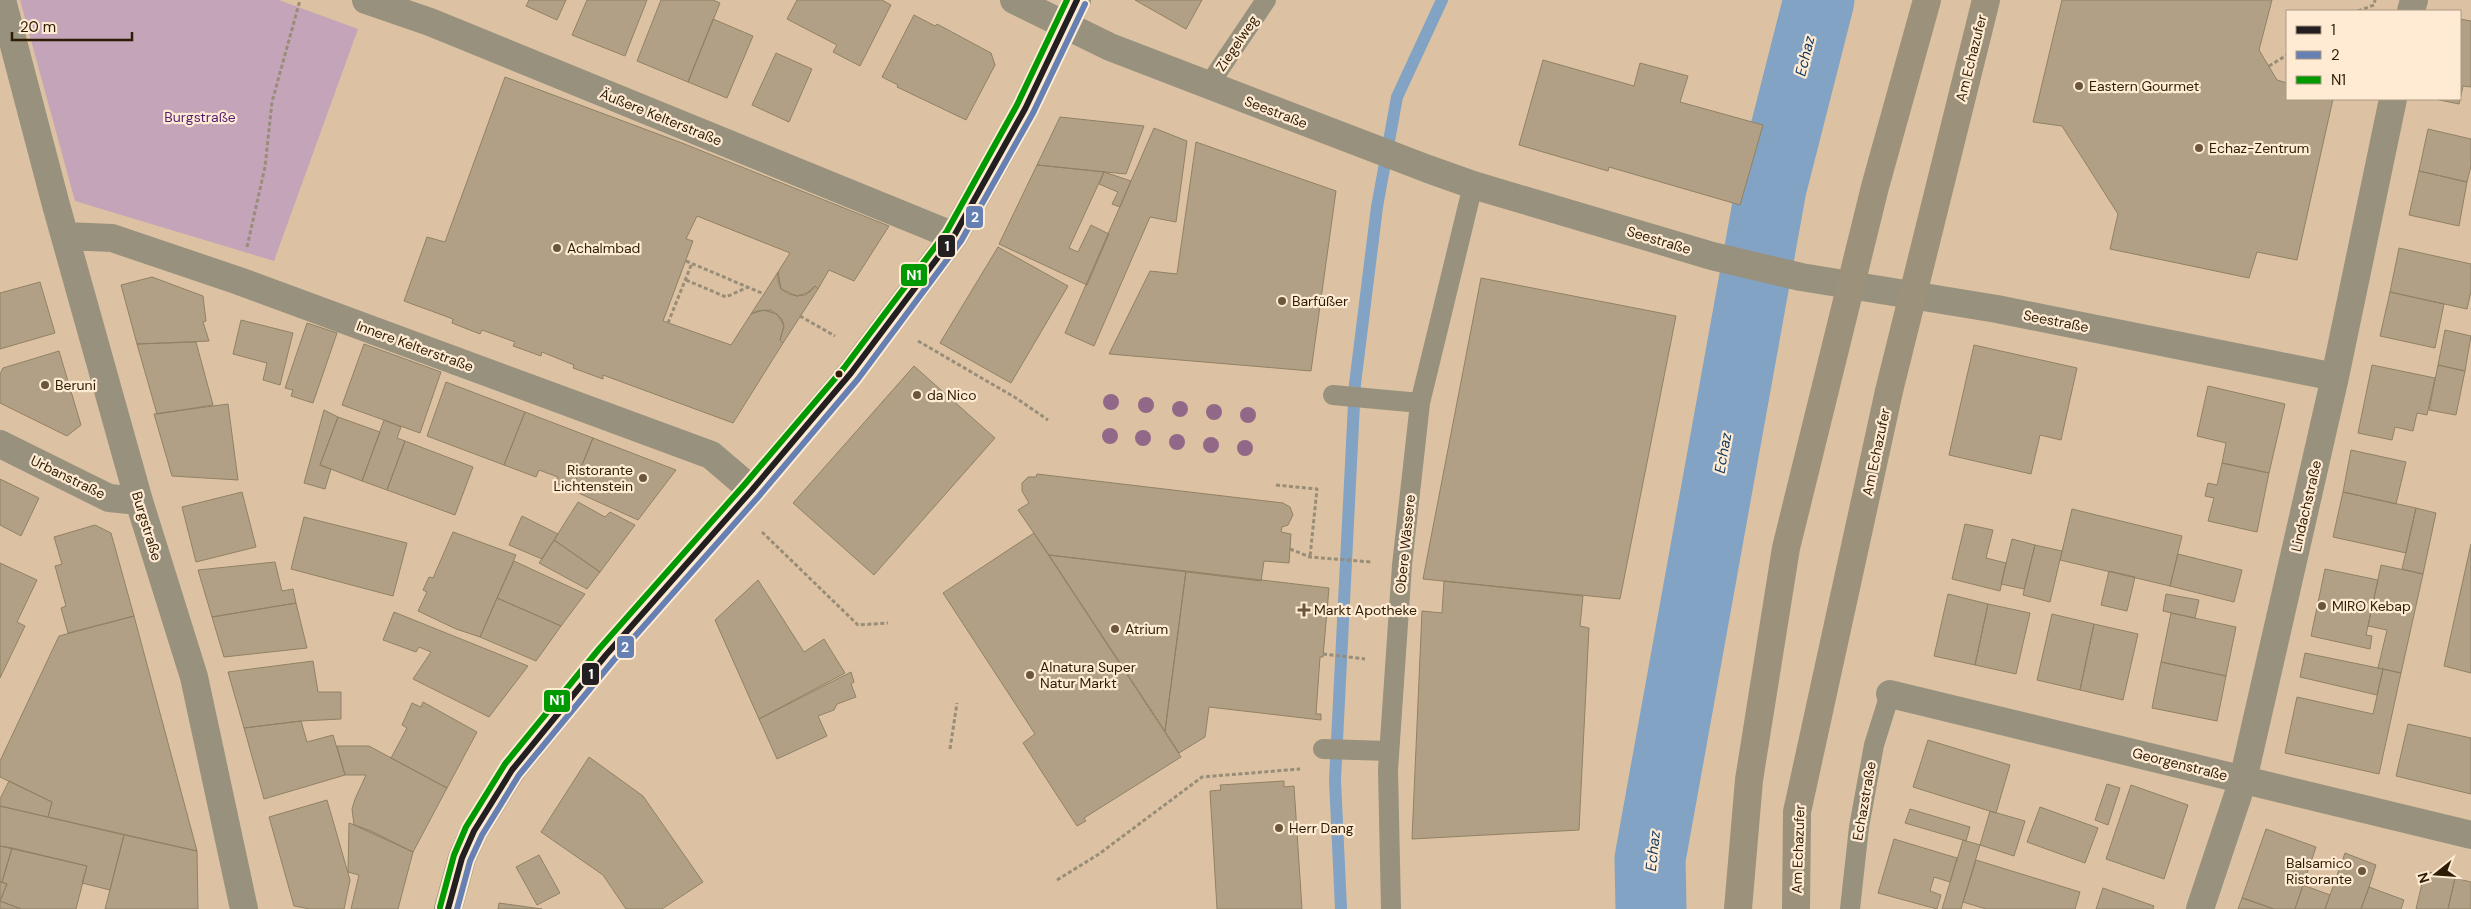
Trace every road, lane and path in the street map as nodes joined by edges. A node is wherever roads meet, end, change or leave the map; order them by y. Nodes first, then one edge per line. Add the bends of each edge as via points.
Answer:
1 (2, 0) edge
2 (300, 0) edge
3 (366, 0) edge
4 (1014, 0) edge
5 (1077, 0) edge
6 (1266, 0) edge
7 (1927, 0) edge
8 (1986, 0) edge
9 (2375, 0) edge
10 (2361, 10) edge
11 (1065, 26) junction
12 (2286, 56) edge
13 (2269, 66) dead end
14 (1208, 86) junction
15 (2393, 100) edge
16 (1473, 185) junction
17 (64, 236) junction
18 (954, 236) junction
19 (686, 261) dead end
20 (692, 263) junction
21 (686, 280) junction
22 (239, 281) junction
23 (748, 287) junction
24 (1852, 287) junction
25 (764, 294) dead end
26 (1914, 297) junction
27 (800, 316) dead end
28 (668, 322) dead end
29 (888, 323) junction
30 (865, 353) junction
31 (2335, 377) junction
32 (1333, 395) dead end
33 (1420, 403) junction
34 (1048, 420) dead end
35 (0, 444) edge
36 (1276, 485) dead end
37 (752, 490) junction
38 (138, 501) junction
39 (1290, 549) dead end
40 (1310, 557) junction
41 (1355, 561) dead end
42 (888, 623) dead end
43 (1325, 654) dead end
44 (1354, 657) dead end
45 (1890, 694) joint
46 (957, 703) dead end
47 (950, 749) dead end
48 (1323, 750) dead end
49 (1389, 751) junction
50 (1309, 769) dead end
51 (2243, 780) junction
52 (2471, 834) edge
53 (1057, 880) dead end
54 (244, 909) edge
55 (448, 909) edge
56 (1391, 909) edge
57 (1738, 909) edge
58 (1796, 909) edge
59 (1850, 909) edge
60 (2200, 909) edge

1 - 17 street, Burgstraße
2 - 22 path via 272,102 264,167
3 - 18 street, Äußere Kelterstraße via 430,22
4 - 11 street, Seestraße
5 - 11 street
6 - 14 lane, Ziegelweg
7 - 24 main road via 1875,188
8 - 26 main road, Am Echazufer
9 - 10 path via 2374,5
11 - 14 street, Seestraße
11 - 18 street via 1025,109
12 - 13 path
14 - 16 street, Seestraße
15 - 31 street, Lindachstraße
16 - 24 street, Seestraße via 1712,256
16 - 33 lane, Obere Wässere
17 - 22 street, Innere Kelterstraße via 112,238
17 - 38 street, Burgstraße
18 - 29 street
19 - 20 path
20 - 21 path
20 - 23 path
21 - 23 path via 726,297
21 - 28 path
22 - 37 street, Innere Kelterstraße via 711,455
23 - 25 path
24 - 26 street, Seestraße
24 - 57 main road via 1786,548 1749,780
26 - 31 street, Seestraße via 1997,309
26 - 58 main road, Am Echazufer via 1889,392 1797,812
27 - 30 path
29 - 30 street
29 - 34 path
30 - 37 street
31 - 51 street, Lindachstraße
32 - 33 lane
33 - 49 lane, Obere Wässere via 1402,564
35 - 38 street, Urbanstraße via 109,498
36 - 40 path via 1317,489
37 - 42 path via 762,532 858,625
37 - 55 street via 606,655 512,770 474,831 462,858
38 - 54 street, Burgstraße via 194,677
39 - 40 path
40 - 41 path
43 - 44 path
45 - 51 street, Georgenstraße
45 - 59 lane, Echazstraße via 1872,754 1859,827
46 - 47 path
48 - 49 lane
49 - 56 lane, Obere Wässere
50 - 53 path via 1202,777 1099,854
51 - 52 street, Georgenstraße
51 - 60 street, Lindachstraße

